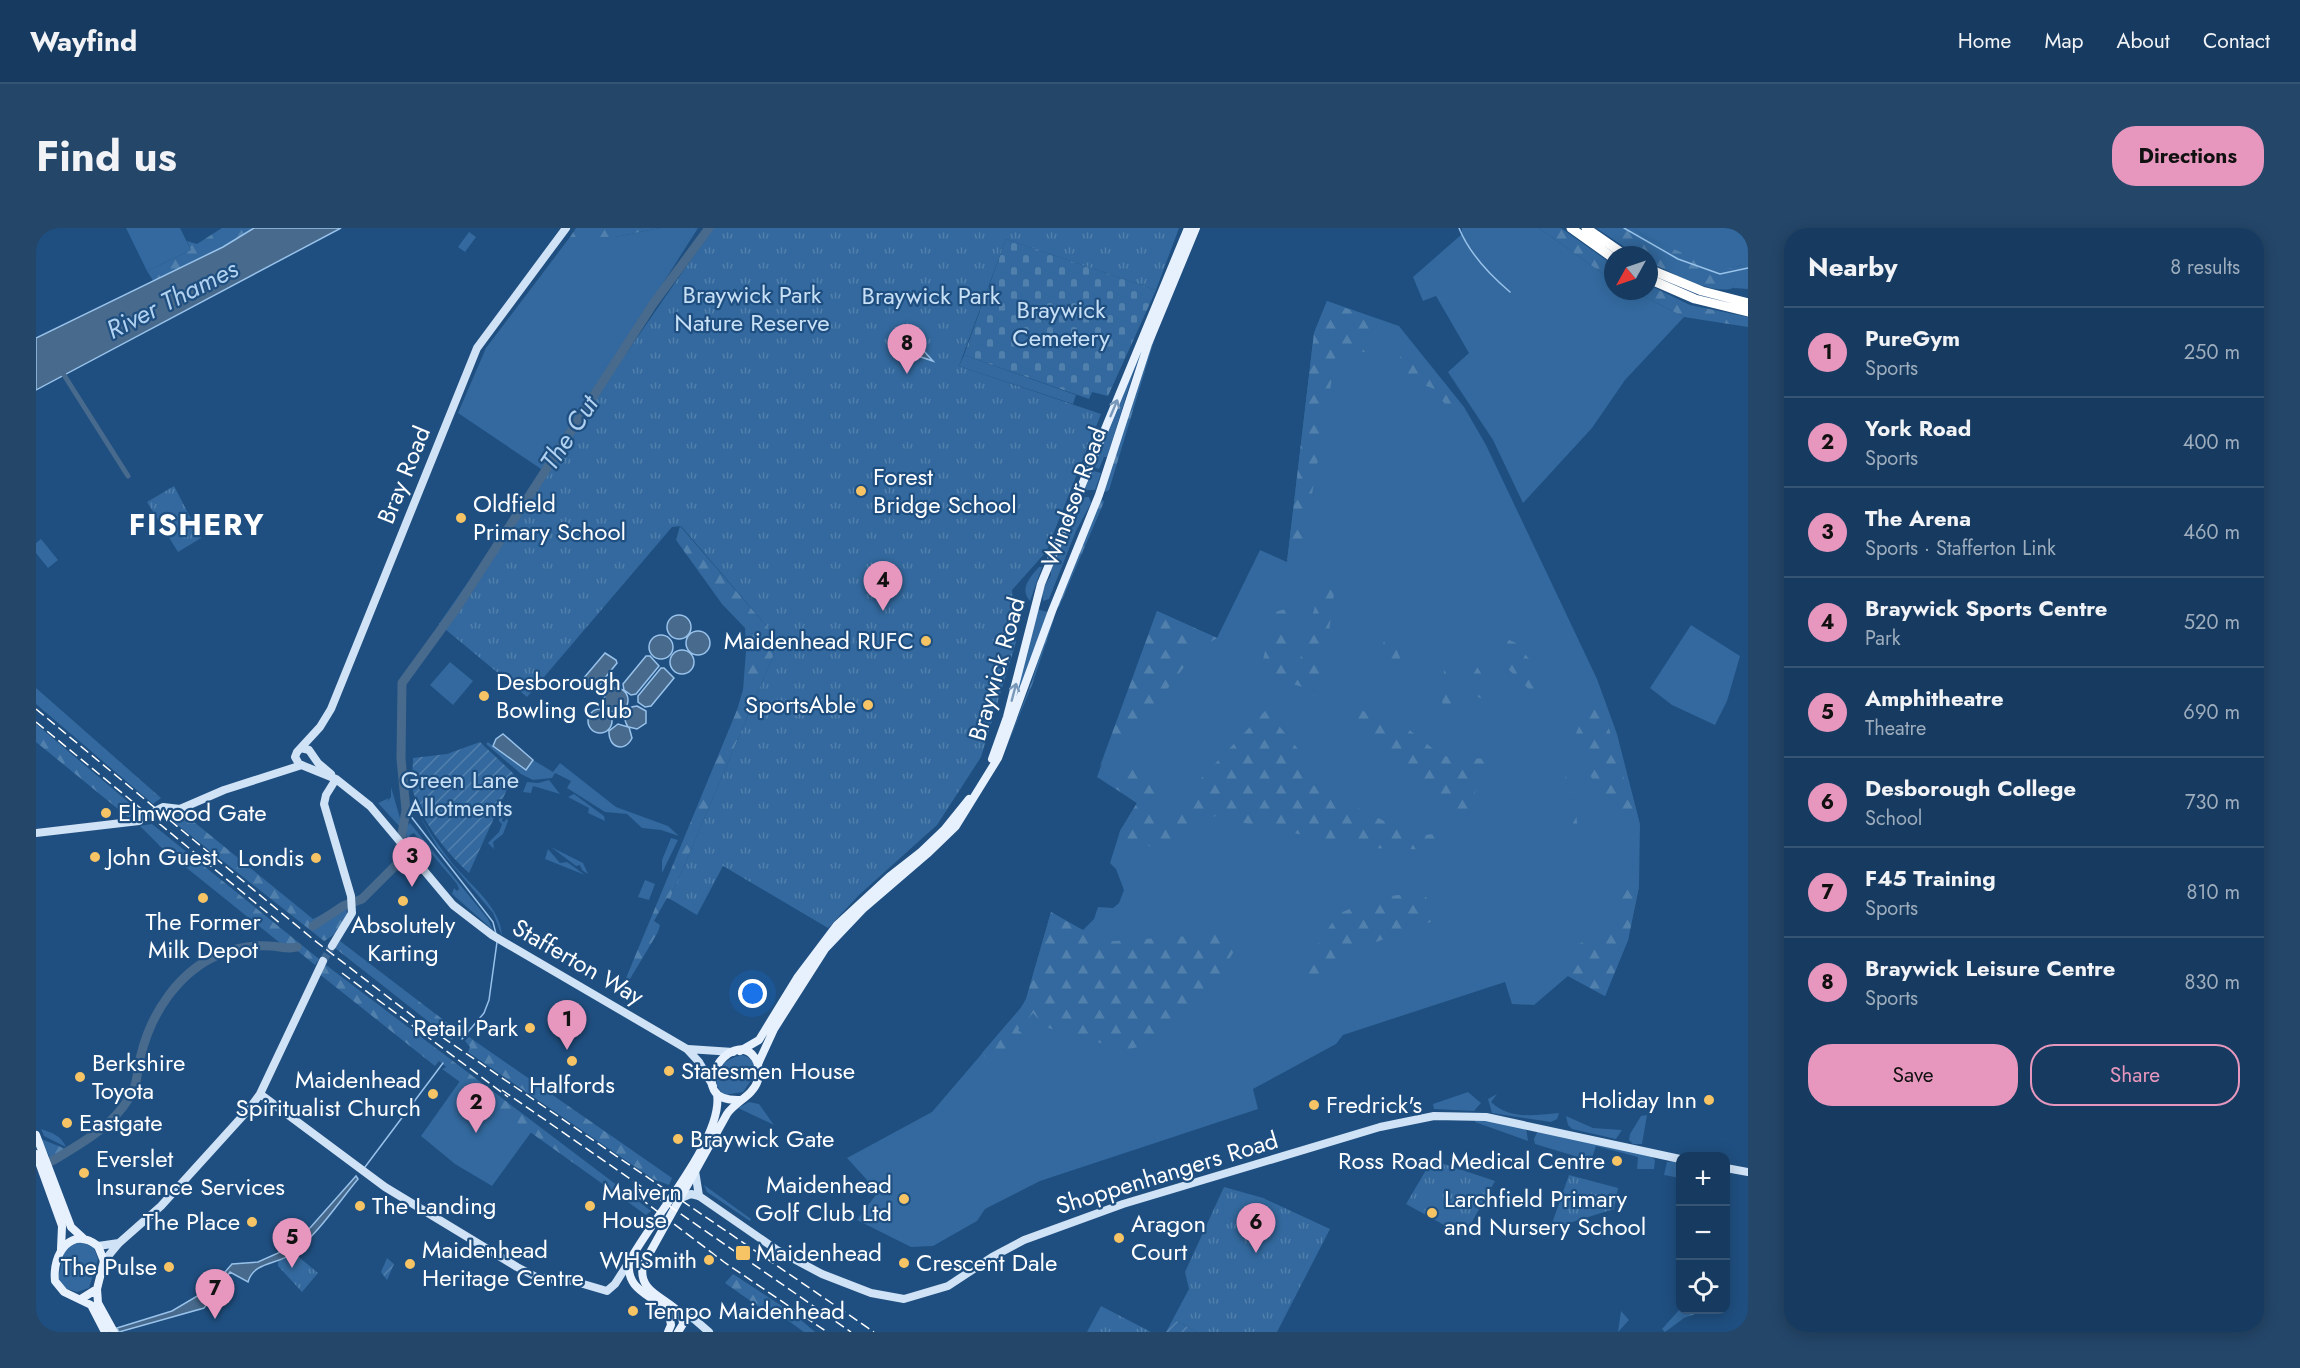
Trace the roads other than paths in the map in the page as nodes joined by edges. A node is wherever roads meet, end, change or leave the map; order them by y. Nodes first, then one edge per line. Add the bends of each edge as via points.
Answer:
1 (566, 228) edge
2 (1188, 228) edge
3 (1196, 228) edge
4 (1571, 228) edge
5 (1586, 228) edge
6 (1611, 246) edge
7 (1604, 252) edge
8 (1658, 273) edge
9 (1658, 283) edge
10 (1748, 303) edge
11 (1748, 312) edge
12 (315, 734) junction
13 (301, 748) junction
14 (312, 754) junction
15 (295, 757) junction
16 (300, 766) junction
17 (284, 770) junction
18 (336, 779) junction
19 (36, 833) edge
20 (332, 946) tunnel mouth
21 (323, 961) tunnel mouth
22 (687, 1048) junction
23 (737, 1051) junction
24 (758, 1064) junction
25 (716, 1090) junction
26 (260, 1094) junction
27 (741, 1100) junction
28 (36, 1135) edge
29 (1676, 1158) edge
30 (41, 1159) edge
31 (1730, 1169) edge
32 (695, 1171) junction
33 (1748, 1172) edge
34 (48, 1173) junction
35 (687, 1186) junction
36 (675, 1191) junction
37 (698, 1194) junction
38 (681, 1198) junction
39 (84, 1238) junction
40 (119, 1243) junction
41 (98, 1246) junction
42 (61, 1249) junction
43 (104, 1261) junction
44 (629, 1262) junction
45 (97, 1289) junction
46 (81, 1299) junction
47 (683, 1319) junction
48 (671, 1320) junction
49 (110, 1331) edge
50 (668, 1332) edge
51 (678, 1332) edge
52 (709, 1332) edge

1 - 12 street, Bray Road via 477,348 331,709
23 -> 2 main road, Braywick Road via 762,1036 797,978 837,925 944,830 971,795 993,756 1007,717 1041,584
3 - 24 main road, Windsor Road via 1148,344 1099,495 998,758 956,826 863,909 811,967
4 - 7 highway
5 - 6 highway
8 - 10 highway via 1689,287
9 - 11 highway via 1695,299
12 - 13 street, Bray Road
12 - 14 street
13 - 14 street
13 - 15 street, Bray Road
14 - 16 street
14 - 18 street
15 - 16 street
15 - 17 street
16 - 17 street
16 - 18 street
17 - 19 street via 180,809 163,807 136,821
18 - 20 street via 324,804 351,896 352,913
18 - 22 street, Stafferton Way via 370,806 453,905 520,952
21 - 26 street
22 - 23 street, Stafferton Way
22 - 25 street, Stafferton Way
23 - 24 main road via 753,1055
23 - 25 main road via 721,1059 714,1068
24 - 27 main road via 758,1080
25 - 27 main road via 728,1099
25 - 36 main road via 717,1116
26 - 40 street via 179,1187
26 - 44 street via 359,1170 538,1278 573,1281 607,1291
27 - 32 main road via 727,1114
28 - 30 main road
29 - 37 street, Shoppenhangers Road via 1486,1117 1434,1116 1380,1127 1123,1204 1024,1240 948,1286 904,1299 871,1293 822,1274 777,1250
30 - 34 main road
31 - 33 street
32 - 35 main road
32 - 37 street
34 - 39 main road via 71,1227
34 - 42 main road via 62,1226
35 - 36 street
35 - 37 street, Shoppenhangers Road
35 - 38 main road
36 - 44 main road
37 - 38 street
38 - 47 main road via 642,1265 643,1282
39 - 41 main road
39 - 42 main road via 69,1240
40 - 41 street
40 - 43 street
41 - 43 main road
42 - 46 main road via 55,1281 64,1292
43 - 45 main road
44 - 48 main road via 630,1277 637,1290 666,1310
45 - 46 main road
45 - 49 main road
46 - 49 main road via 91,1305
47 - 48 street
47 - 51 main road
47 - 52 street
48 - 50 main road

